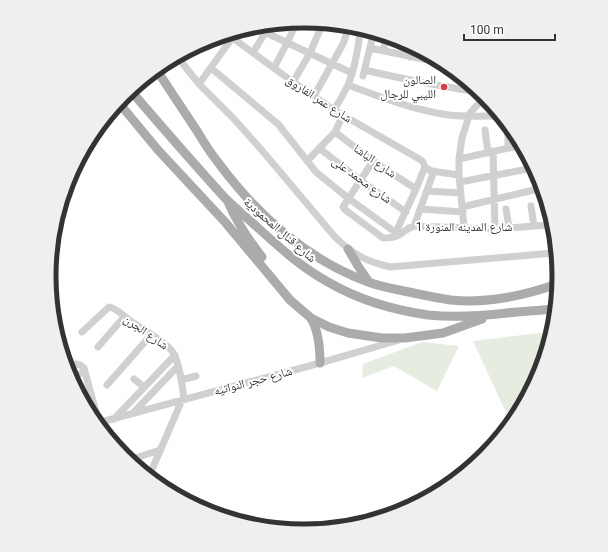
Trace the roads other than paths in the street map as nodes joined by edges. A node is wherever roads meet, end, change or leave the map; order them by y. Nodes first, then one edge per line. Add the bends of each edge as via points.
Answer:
1 (294, 29) edge
2 (320, 29) edge
3 (266, 31) edge
4 (263, 32) edge
5 (347, 32) edge
6 (360, 34) edge
7 (372, 37) edge
8 (233, 38) edge
9 (385, 41) edge
10 (287, 43) junction
11 (370, 48) junction
12 (383, 51) junction
13 (253, 53) junction
14 (310, 53) junction
15 (411, 53) edge
16 (410, 57) junction
17 (426, 60) edge
18 (180, 61) edge
19 (332, 64) junction
20 (210, 68) junction
21 (274, 68) junction
22 (352, 73) junction
23 (160, 74) edge
24 (293, 82) junction
25 (199, 84) junction
26 (348, 85) junction
27 (468, 90) edge
28 (135, 95) edge
29 (314, 96) junction
30 (480, 102) edge
31 (123, 107) edge
32 (334, 110) junction
33 (343, 115) junction
34 (469, 116) junction
35 (493, 116) edge
36 (485, 130) dead end
37 (335, 132) junction
38 (508, 135) edge
39 (515, 147) edge
40 (319, 148) junction
41 (508, 148) junction
42 (490, 152) junction
43 (459, 159) junction
44 (307, 161) junction
45 (373, 161) junction
46 (426, 167) junction
47 (527, 169) edge
48 (434, 171) junction
49 (494, 176) junction
50 (460, 179) junction
51 (360, 180) junction
52 (416, 189) junction
53 (536, 189) edge
54 (427, 191) junction
55 (461, 193) junction
56 (348, 198) junction
57 (226, 199) junction
58 (494, 199) junction
59 (531, 206) dead end
60 (420, 209) junction
61 (506, 209) dead end
62 (462, 210) junction
63 (406, 212) junction
64 (546, 225) edge
65 (414, 226) junction
66 (534, 226) junction
67 (464, 228) junction
68 (509, 228) junction
69 (495, 229) junction
70 (398, 234) junction
71 (348, 249) junction
72 (551, 252) edge
73 (369, 282) junction
74 (551, 286) edge
75 (550, 309) edge
76 (492, 315) junction
77 (124, 317) junction
78 (311, 318) junction
79 (82, 332) dead end
80 (151, 334) junction
81 (405, 338) junction
82 (98, 347) dead end
83 (175, 355) junction
84 (320, 363) junction
85 (73, 366) edge
86 (178, 366) junction
87 (85, 372) junction
88 (77, 375) edge
89 (196, 376) dead end
90 (134, 379) dead end
91 (181, 380) junction
92 (107, 385) dead end
93 (144, 387) junction
94 (183, 400) junction
95 (95, 410) edge
96 (133, 414) junction
97 (113, 419) junction
98 (103, 421) edge
99 (160, 450) junction
100 (136, 458) edge
101 (151, 471) edge

1 - 10 street
2 - 14 street
3 - 10 street
4 - 13 street
5 - 19 street
6 - 22 street
7 - 11 street
8 - 13 street, شارع عمر الفاروق
8 - 20 street, شارع عمر الفاروق
9 - 12 street
10 - 14 street
10 - 21 street
11 - 12 street
11 - 27 street via 364,73
12 - 16 street
13 - 21 street, شارع عمر الفاروق
14 - 19 street
14 - 24 street
15 - 16 street
16 - 17 street
18 - 25 street
19 - 22 street
19 - 29 street
20 - 25 street, شارع عمر الفاروق
20 - 44 street via 278,124
21 - 24 street, شارع عمر الفاروق
22 - 26 street
23 - 73 main road, شارع قنال المحمودية via 216,160 266,217 309,252
24 - 29 street, شارع عمر الفاروق
25 - 71 street via 235,120
26 - 32 street
26 - 34 street via 419,108 448,115
28 - 57 main road, شارع قنال المحمودية
29 - 32 street, شارع عمر الفاروق
30 - 34 street
31 - 78 main road via 158,150 225,222 286,297
32 - 33 street, شارع عمر الفاروق
33 - 37 street
33 - 46 street, شارع عمر الفاروق via 421,160
34 - 35 street
34 - 43 street
36 - 42 street
37 - 40 street
37 - 45 street, شارع الباشا
38 - 41 street
39 - 41 street
40 - 44 street
40 - 51 street, شارع محمد على
41 - 42 street
42 - 43 street
42 - 49 street
43 - 50 street
44 - 56 street via 316,172
45 - 51 street
45 - 52 street, شارع الباشا
46 - 48 street, شارع عمر الفاروق
46 - 52 street
47 - 49 street, شارع عمر الفاروق
48 - 50 street, شارع عمر الفاروق
48 - 54 street
49 - 50 street, شارع عمر الفاروق
49 - 58 street
50 - 55 street
51 - 56 street
51 - 63 street, شارع محمد على
52 - 63 street
53 - 58 street
54 - 55 street
54 - 60 street
55 - 62 street
56 - 70 street
56 - 70 street, شارع المدينه المنورة 1 via 344,209 383,238 396,237
57 - 76 main road, شارع قنال المحمودية via 294,260 329,283 354,295 383,306 414,313 446,316
57 - 78 main road via 245,235
58 - 62 street
58 - 69 street
59 - 66 street
60 - 62 street
60 - 65 street
61 - 68 street
62 - 67 street
63 - 70 street
64 - 66 street, شارع المدينه المنورة 1
65 - 67 street, شارع المدينه المنورة 1
65 - 70 street, شارع المدينه المنورة 1
66 - 68 street, شارع المدينه المنورة 1
67 - 69 street, شارع المدينه المنورة 1
68 - 69 street, شارع المدينه المنورة 1
71 - 72 street via 373,263 390,267
71 - 73 main road
73 - 74 main road, شارع قنال المحمودية via 424,296 465,301 493,300
75 - 76 main road, شارع قنال المحمودية
76 - 81 main road via 443,333
77 - 79 street, شارع الجرن via 109,306
77 - 80 street, شارع الجرن
77 - 82 street
78 - 81 main road via 348,333 382,338
78 - 84 main road via 318,340
80 - 83 street, شارع الجرن
80 - 92 street
81 - 84 street, شارع حجر النواتيه
83 - 86 street, شارع الجرن
83 - 93 street
84 - 94 street, شارع حجر النواتيه
85 - 87 street via 78,364
86 - 91 street, شارع الجرن
86 - 96 street
87 - 88 street
87 - 95 street
89 - 91 street
90 - 93 street
91 - 94 street, شارع الجرن
93 - 97 street
94 - 96 street, شارع حجر النواتيه
94 - 99 street
96 - 97 street, شارع حجر النواتيه
97 - 98 street, شارع حجر النواتيه
99 - 100 street
99 - 101 street

